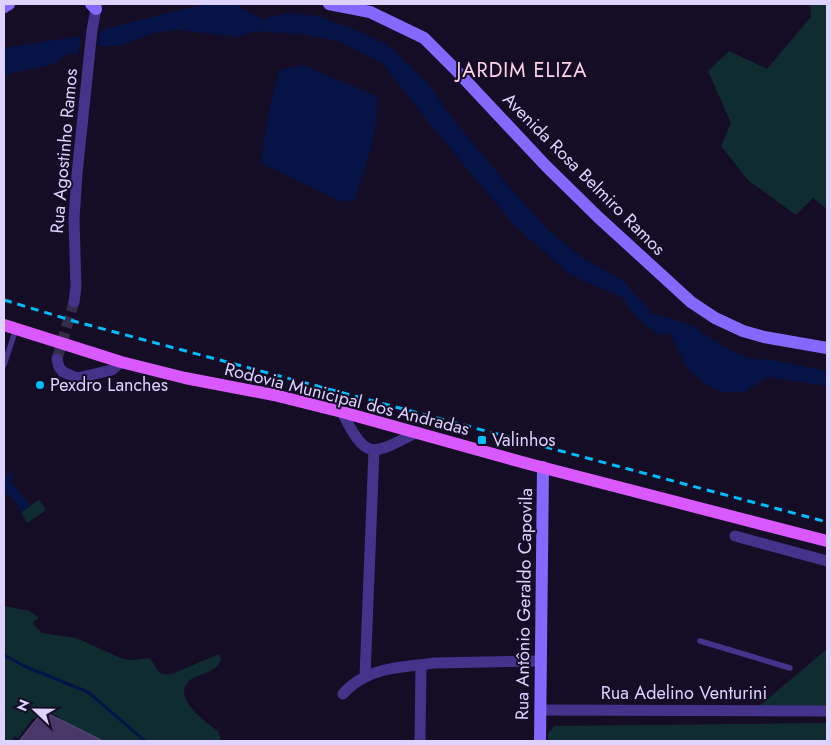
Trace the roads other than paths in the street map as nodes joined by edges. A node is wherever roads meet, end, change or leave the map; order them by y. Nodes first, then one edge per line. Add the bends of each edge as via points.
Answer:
1 (9, 4) edge
2 (329, 4) edge
3 (94, 5) edge
4 (4, 8) edge
5 (74, 302) tunnel mouth
6 (10, 327) edge
7 (827, 348) edge
8 (57, 359) dead end
9 (121, 362) junction
10 (4, 365) edge
11 (342, 412) junction
12 (417, 432) junction
13 (374, 450) junction
14 (543, 467) junction
15 (735, 536) dead end
16 (827, 541) edge
17 (827, 562) edge
18 (700, 641) dead end
19 (540, 661) junction
20 (421, 665) junction
21 (790, 668) dead end
22 (365, 677) junction
23 (343, 694) dead end
24 (540, 710) junction
25 (827, 711) edge
26 (420, 741) edge
27 (540, 741) edge

1 - 4 main road
2 - 7 main road, Avenida Rosa Belmiro Ramos via 370,12 424,38 546,166 691,302 743,331
3 - 5 street, Rua Agostinho Ramos via 77,174
6 - 9 main road, Rodovia Municipal dos Andradas
6 - 10 lane
8 - 9 street via 59,367 72,378 112,370
9 - 11 main road, Rodovia Municipal dos Andradas
11 - 12 main road, Rodovia Municipal dos Andradas
11 - 13 street via 358,441
12 - 13 street via 387,448
12 - 14 main road, Rodovia Municipal dos Andradas
13 - 22 street
14 - 16 main road, Rodovia Municipal dos Andradas
14 - 19 main road, Rua Antônio Geraldo Capovila
15 - 17 street
18 - 21 lane
19 - 20 street
19 - 24 main road, Rua Antônio Geraldo Capovila
20 - 22 street
20 - 26 street
22 - 23 street
24 - 25 street, Rua Adelino Venturini
24 - 27 main road, Rua Antônio Geraldo Capovila

